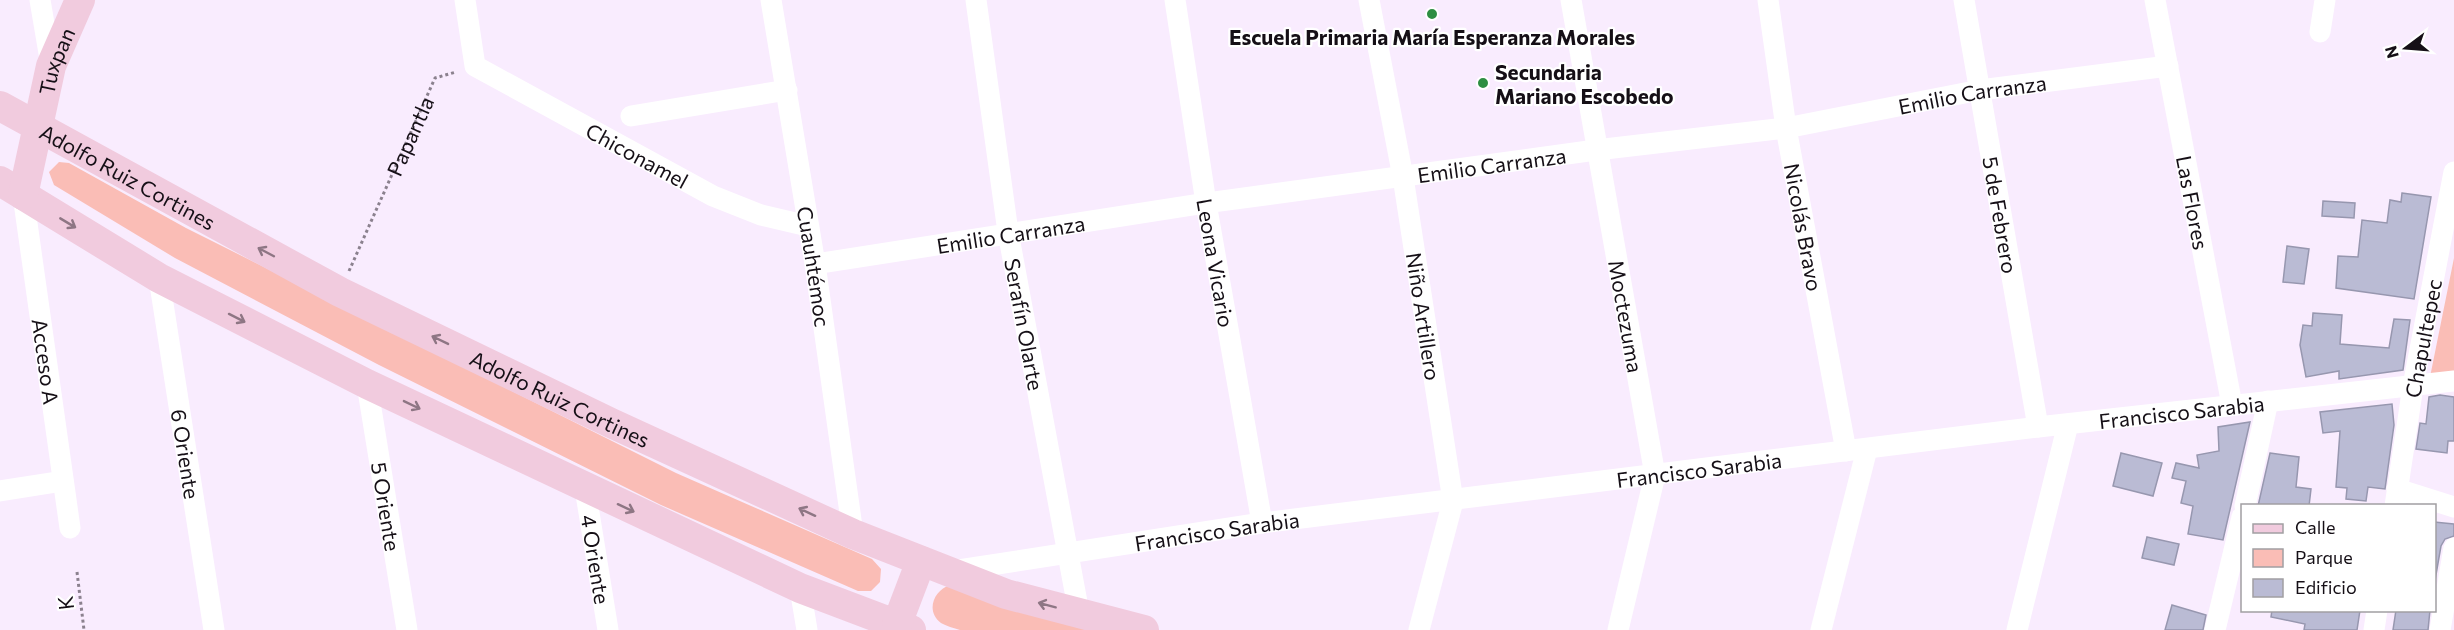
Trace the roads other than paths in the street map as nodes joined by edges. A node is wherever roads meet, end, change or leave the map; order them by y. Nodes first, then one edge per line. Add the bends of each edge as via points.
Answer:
1 (40, 0) edge
2 (80, 0) edge
3 (465, 0) edge
4 (771, 0) edge
5 (976, 0) edge
6 (1174, 0) edge
7 (1369, 0) edge
8 (1571, 0) edge
9 (1768, 0) edge
10 (1964, 0) edge
11 (2155, 0) edge
12 (2325, 0) edge
13 (2320, 32) dead end
14 (51, 66) junction
15 (2168, 66) junction
16 (787, 90) junction
17 (1980, 90) junction
18 (0, 106) edge
19 (631, 116) dead end
20 (1786, 128) junction
21 (38, 129) junction
22 (1596, 150) junction
23 (2454, 172) edge
24 (1403, 177) junction
25 (11, 188) edge
26 (1206, 203) junction
27 (808, 226) junction
28 (1008, 232) junction
29 (815, 264) junction
30 (159, 278) junction
31 (2454, 381) edge
32 (367, 384) junction
33 (2413, 386) junction
34 (2268, 401) junction
35 (2232, 405) junction
36 (2068, 424) junction
37 (2038, 427) junction
38 (1856, 450) junction
39 (1655, 475) junction
40 (63, 482) junction
41 (585, 488) junction
42 (0, 491) edge
43 (2396, 497) edge
44 (1453, 501) junction
45 (2245, 504) edge
46 (2454, 507) edge
47 (2241, 521) edge
48 (1262, 523) junction
49 (70, 528) dead end
50 (853, 534) junction
51 (2454, 548) edge
52 (1069, 554) junction
53 (934, 566) junction
54 (800, 588) junction
55 (2377, 612) edge
56 (1079, 613) junction
57 (904, 627) edge
58 (214, 630) edge
59 (407, 630) edge
60 (608, 630) edge
61 (807, 630) edge
62 (1144, 630) edge
63 (1419, 630) edge
64 (1618, 630) edge
65 (1821, 630) edge
66 (2017, 630) edge
67 (2216, 630) edge
68 (2374, 630) edge
69 (2440, 630) edge

1 - 14 street
2 - 14 main road, Tuxpan
3 - 27 street, Chiconamel via 475,66 713,196 761,215
4 - 16 street, Cuauhtémoc
5 - 28 street, Serafín Olarte
6 - 26 street, Leona Vicario
7 - 24 street, Niño Artillero
8 - 22 street, Moctezuma
9 - 20 street, Nicolás Bravo
10 - 17 street, 5 de Febrero
11 - 15 street, Las Flores
12 - 13 street
14 - 21 main road, Tuxpan
15 - 17 street, Emilio Carranza
15 - 35 street, Las Flores
16 - 19 street, Chiconamel
16 - 27 street, Cuauhtémoc
17 - 20 street, Emilio Carranza
17 - 37 street, 5 de Febrero
18 - 21 main road, Adolfo Ruiz Cortines
20 - 22 street, Emilio Carranza
20 - 38 street, Nicolás Bravo
21 - 25 main road, Tuxpan
50 -> 21 main road, Adolfo Ruiz Cortines via 340,292
22 - 24 street, Emilio Carranza
22 - 39 street, Moctezuma
23 - 33 street, Chapultepec
24 - 26 street, Emilio Carranza
24 - 44 street, Niño Artillero
25 -> 30 main road
25 - 40 street, Acceso A
26 - 28 street, Emilio Carranza
26 - 48 street, Leona Vicario
27 - 29 street, Cuauhtémoc
28 - 29 street, Emilio Carranza
28 - 52 street, Serafín Olarte
29 - 50 street, Cuauhtémoc
30 -> 32 main road
30 - 58 street, 6 Oriente
31 - 33 street, Francisco Sarabia
32 -> 41 main road
32 - 59 street, 5 Oriente
33 - 34 street, Francisco Sarabia
33 - 43 street, Chapultepec
34 - 35 street, Francisco Sarabia
34 - 45 street
35 - 36 street, Francisco Sarabia
36 - 37 street, Francisco Sarabia
36 - 66 street
37 - 38 street, Francisco Sarabia
38 - 39 street, Francisco Sarabia
38 - 65 street, Nicolás Bravo
39 - 44 street, Francisco Sarabia
39 - 64 street, Moctezuma
40 - 42 street
40 - 49 street, Acceso A
41 -> 54 main road
41 - 60 street, 4 Oriente
43 - 46 street
44 - 48 street, Francisco Sarabia
44 - 63 street, Niño Artillero
47 - 67 street
48 - 52 street, Francisco Sarabia
50 - 53 main road, Adolfo Ruiz Cortines
51 - 69 street
52 - 53 street, Francisco Sarabia
52 - 56 street, Serafín Olarte
56 -> 53 main road, Adolfo Ruiz Cortines via 1006,594
53 - 57 main road
54 - 57 main road
54 - 61 street
55 - 68 street
56 - 62 main road, Adolfo Ruiz Cortines

